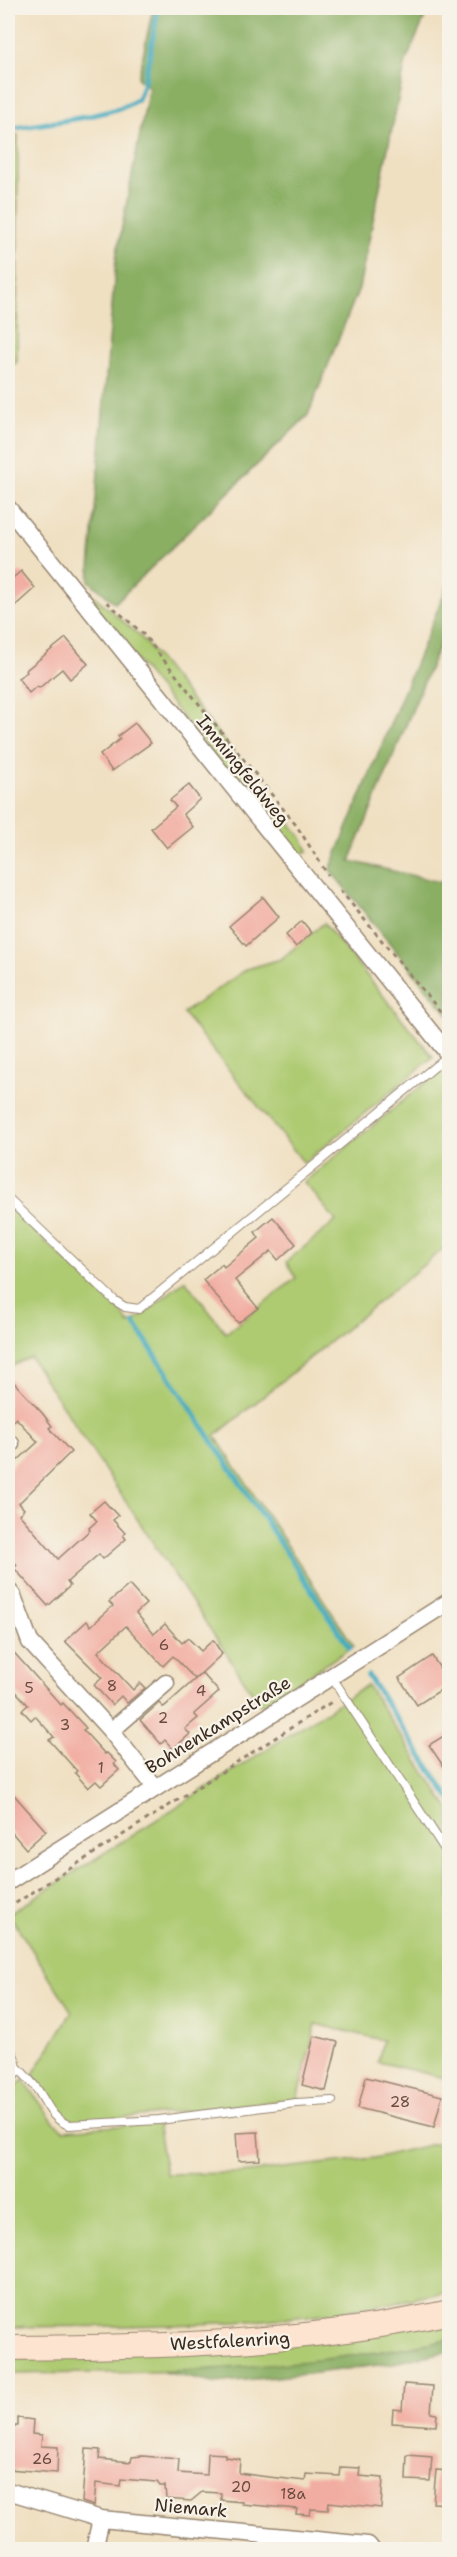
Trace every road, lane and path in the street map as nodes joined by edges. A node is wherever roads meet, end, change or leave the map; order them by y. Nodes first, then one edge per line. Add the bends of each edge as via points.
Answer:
1 (8, 508) edge
2 (101, 597) dead end
3 (450, 1023) edge
4 (449, 1055) edge
5 (8, 1199) edge
6 (8, 1590) edge
7 (450, 1600) edge
8 (331, 1676) junction
9 (166, 1683) dead end
10 (344, 1695) junction
11 (111, 1731) junction
12 (155, 1787) junction
13 (450, 1857) edge
14 (10, 1875) edge
15 (8, 1908) edge
16 (8, 2045) edge
17 (16, 2066) junction
18 (8, 2082) edge
19 (332, 2101) dead end
20 (450, 2312) edge
21 (8, 2348) edge
22 (8, 2491) edge
23 (101, 2519) junction
24 (94, 2550) edge
25 (372, 2550) edge

1 - 4 street, Immingfeldweg
2 - 3 path via 143,634 296,825 327,874
4 - 5 lane via 138,1309 114,1300
6 - 11 street via 30,1642
7 - 8 street, Bohnenkampstraße
8 - 10 lane
8 - 12 street, Bohnenkampstraße
9 - 11 street
10 - 13 lane
10 - 15 path
11 - 12 street
12 - 14 street, Bohnenkampstraße
16 - 17 lane
17 - 18 lane via 15,2075
17 - 19 lane via 36,2087 53,2115 61,2122 79,2126
20 - 21 street, Westfalenring via 366,2329 271,2339
22 - 23 street, Niemark
23 - 24 street
23 - 25 street, Niemark via 369,2545

